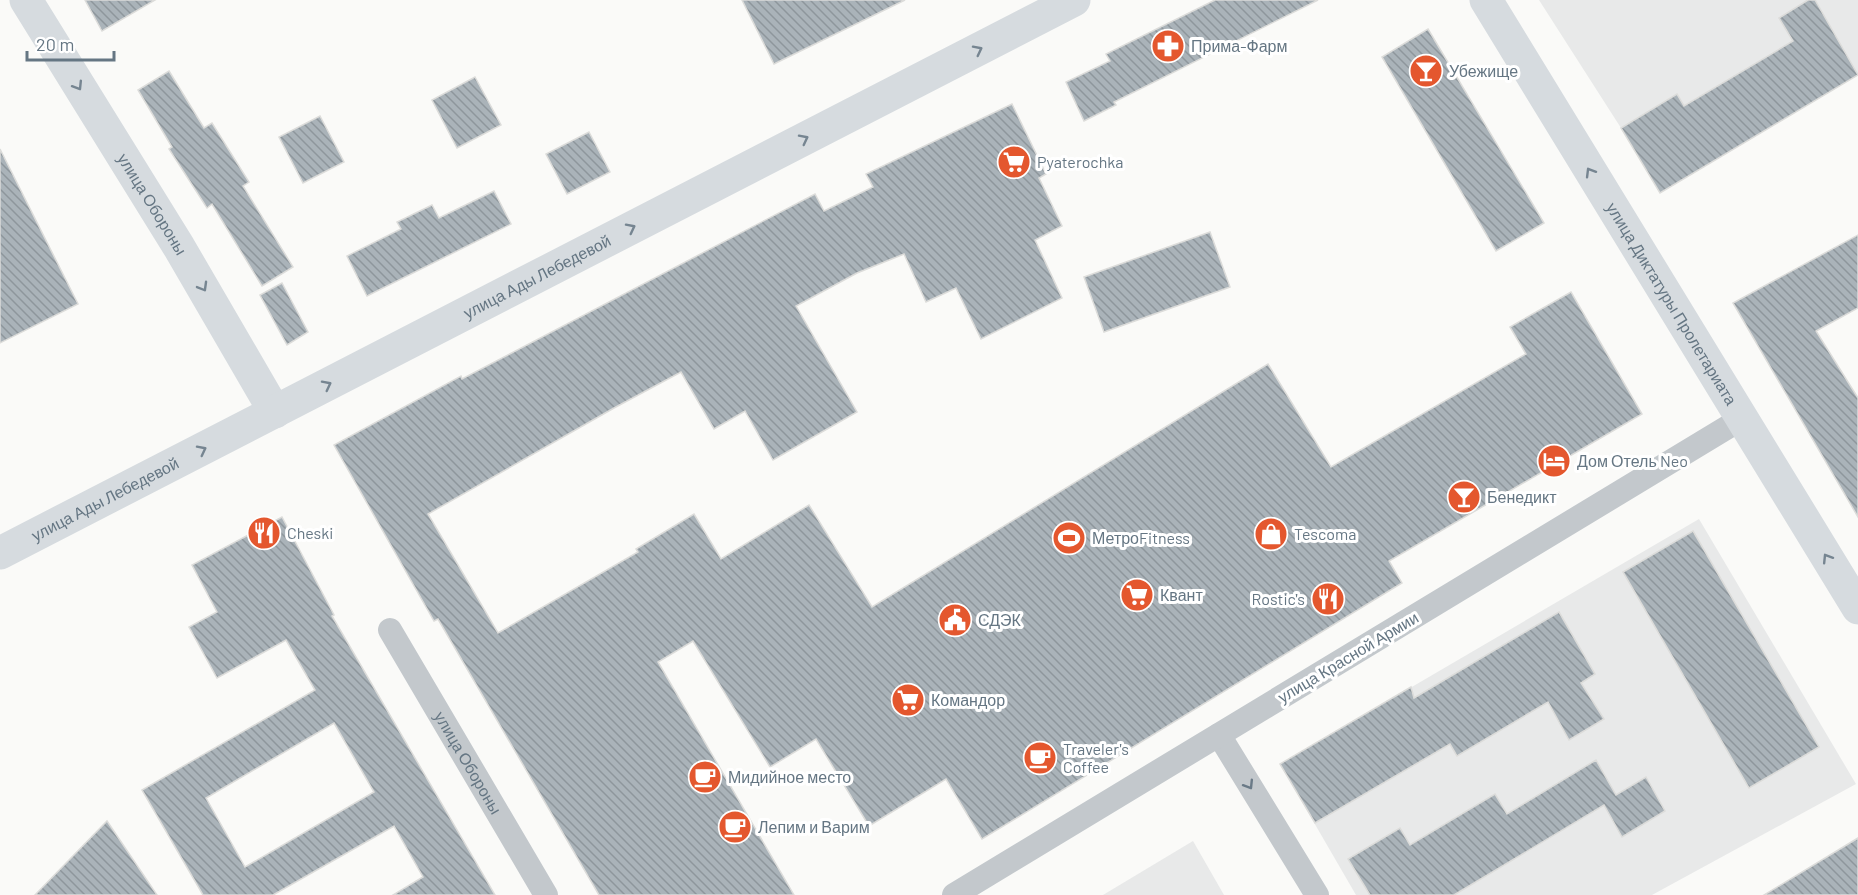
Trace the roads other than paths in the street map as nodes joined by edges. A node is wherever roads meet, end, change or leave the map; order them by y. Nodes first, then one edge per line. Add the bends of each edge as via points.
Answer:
1 (26, 0) edge
2 (1074, 0) edge
3 (1486, 0) edge
4 (275, 412) junction
5 (1741, 418) junction
6 (0, 554) edge
7 (1858, 608) edge
8 (390, 630) dead end
9 (1219, 735) junction
10 (546, 895) edge
11 (954, 895) edge
12 (1317, 895) edge

1 -> 4 main road, улица Обороны via 179,247
4 -> 2 main road, улица Ады Лебедевой
5 -> 3 main road, улица Диктатуры Пролетариата
6 -> 4 main road, улица Ады Лебедевой
7 -> 5 main road, улица Диктатуры Пролетариата
5 - 9 street, улица Красной Армии
8 - 10 street, улица Обороны
9 - 11 street, улица Красной Армии
9 -> 12 street

